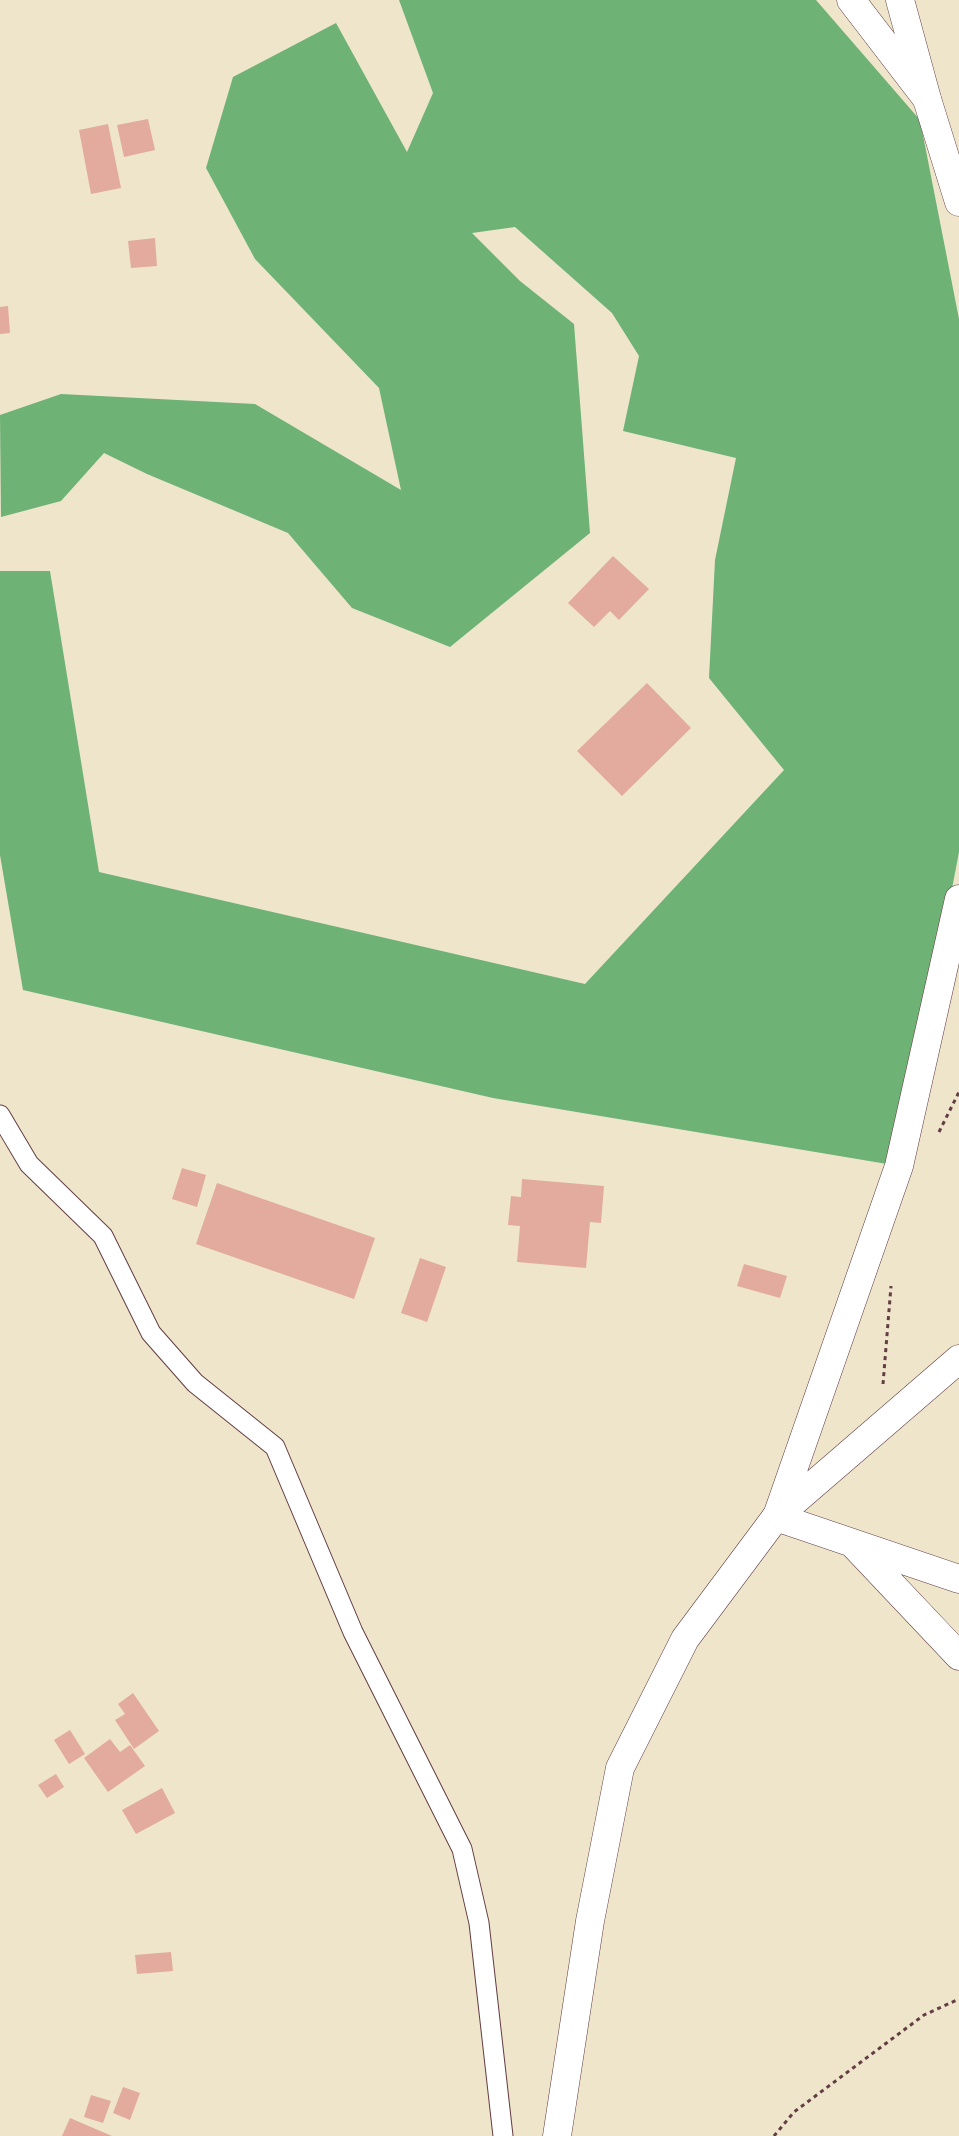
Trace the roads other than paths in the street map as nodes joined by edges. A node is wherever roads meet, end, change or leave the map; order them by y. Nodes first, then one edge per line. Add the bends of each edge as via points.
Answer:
1 (851, 0) edge
2 (900, 0) edge
3 (927, 98) junction
4 (959, 202) edge
5 (959, 899) edge
6 (0, 1115) edge
7 (959, 1359) edge
8 (776, 1517) junction
9 (852, 1543) junction
10 (959, 1579) edge
11 (959, 1656) edge
12 (503, 2136) edge
13 (557, 2136) edge

1 - 3 street
2 - 3 street
3 - 4 street
5 - 8 street via 899,1166
6 - 12 lane via 29,1164 104,1236 151,1332 195,1383 275,1447 353,1632 462,1849 479,1923
7 - 8 street
8 - 9 street
8 - 13 street via 685,1639 620,1768 590,1921
9 - 10 street
9 - 11 street

